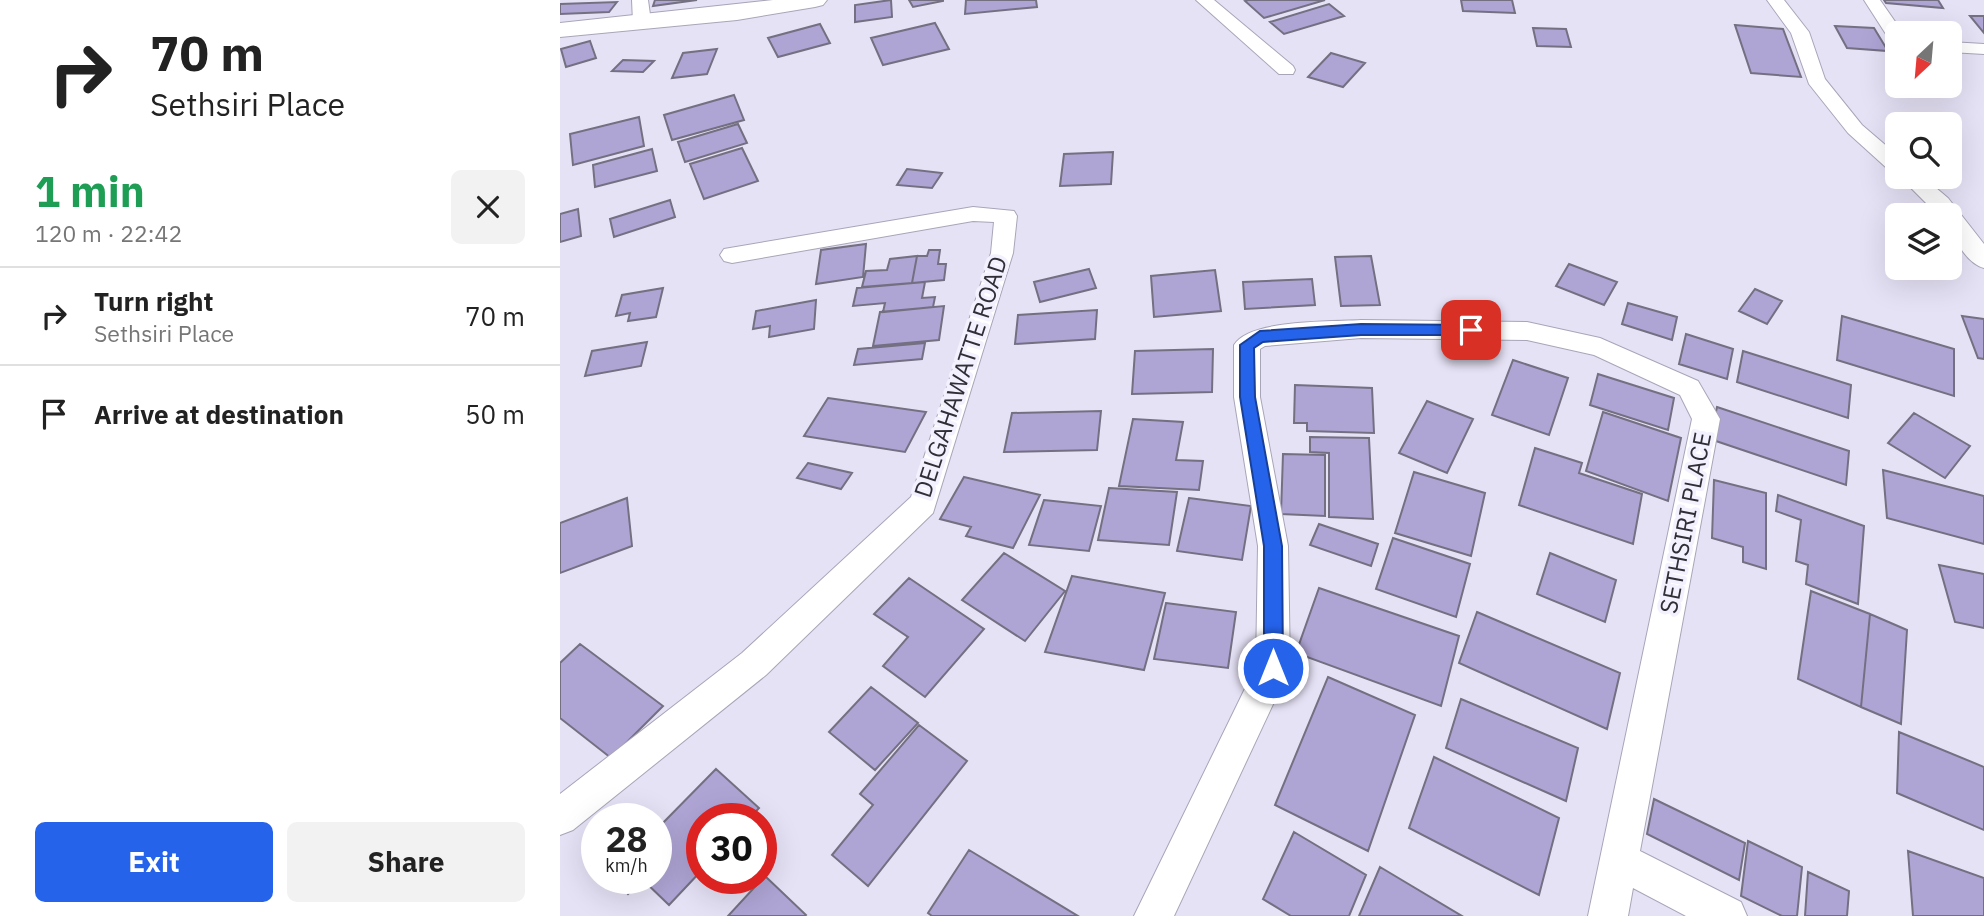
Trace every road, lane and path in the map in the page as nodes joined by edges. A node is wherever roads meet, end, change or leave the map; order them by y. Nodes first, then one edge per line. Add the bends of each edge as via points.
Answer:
1 (815, 0) edge
2 (1205, 0) edge
3 (1775, 0) edge
4 (1872, 0) edge
5 (641, 11) edge
6 (1886, 21) edge
7 (560, 30) edge
8 (1962, 48) edge
9 (1984, 49) edge
10 (1286, 70) dead end
11 (1885, 155) edge
12 (1924, 189) edge
13 (732, 255) dead end
14 (1984, 260) edge
15 (560, 817) edge
16 (1619, 861) junction
17 (1154, 916) edge
18 (1608, 916) edge
19 (1727, 916) edge

1 - 5 street via 737,13
2 - 10 street
3 - 11 street via 1800,32 1816,80 1855,129
4 - 6 street
5 - 7 street
8 - 9 street
12 - 14 street
13 - 15 street, DELGAHAWATTE ROAD via 973,214 1006,216 1002,253 923,504 754,664
16 - 17 street, SETHSIRI PLACE via 1706,419 1689,388 1600,347 1527,331 1361,329 1260,337 1247,345 1247,397 1273,546 1273,668
16 - 18 street, SETHSIRI PLACE
16 - 19 street

